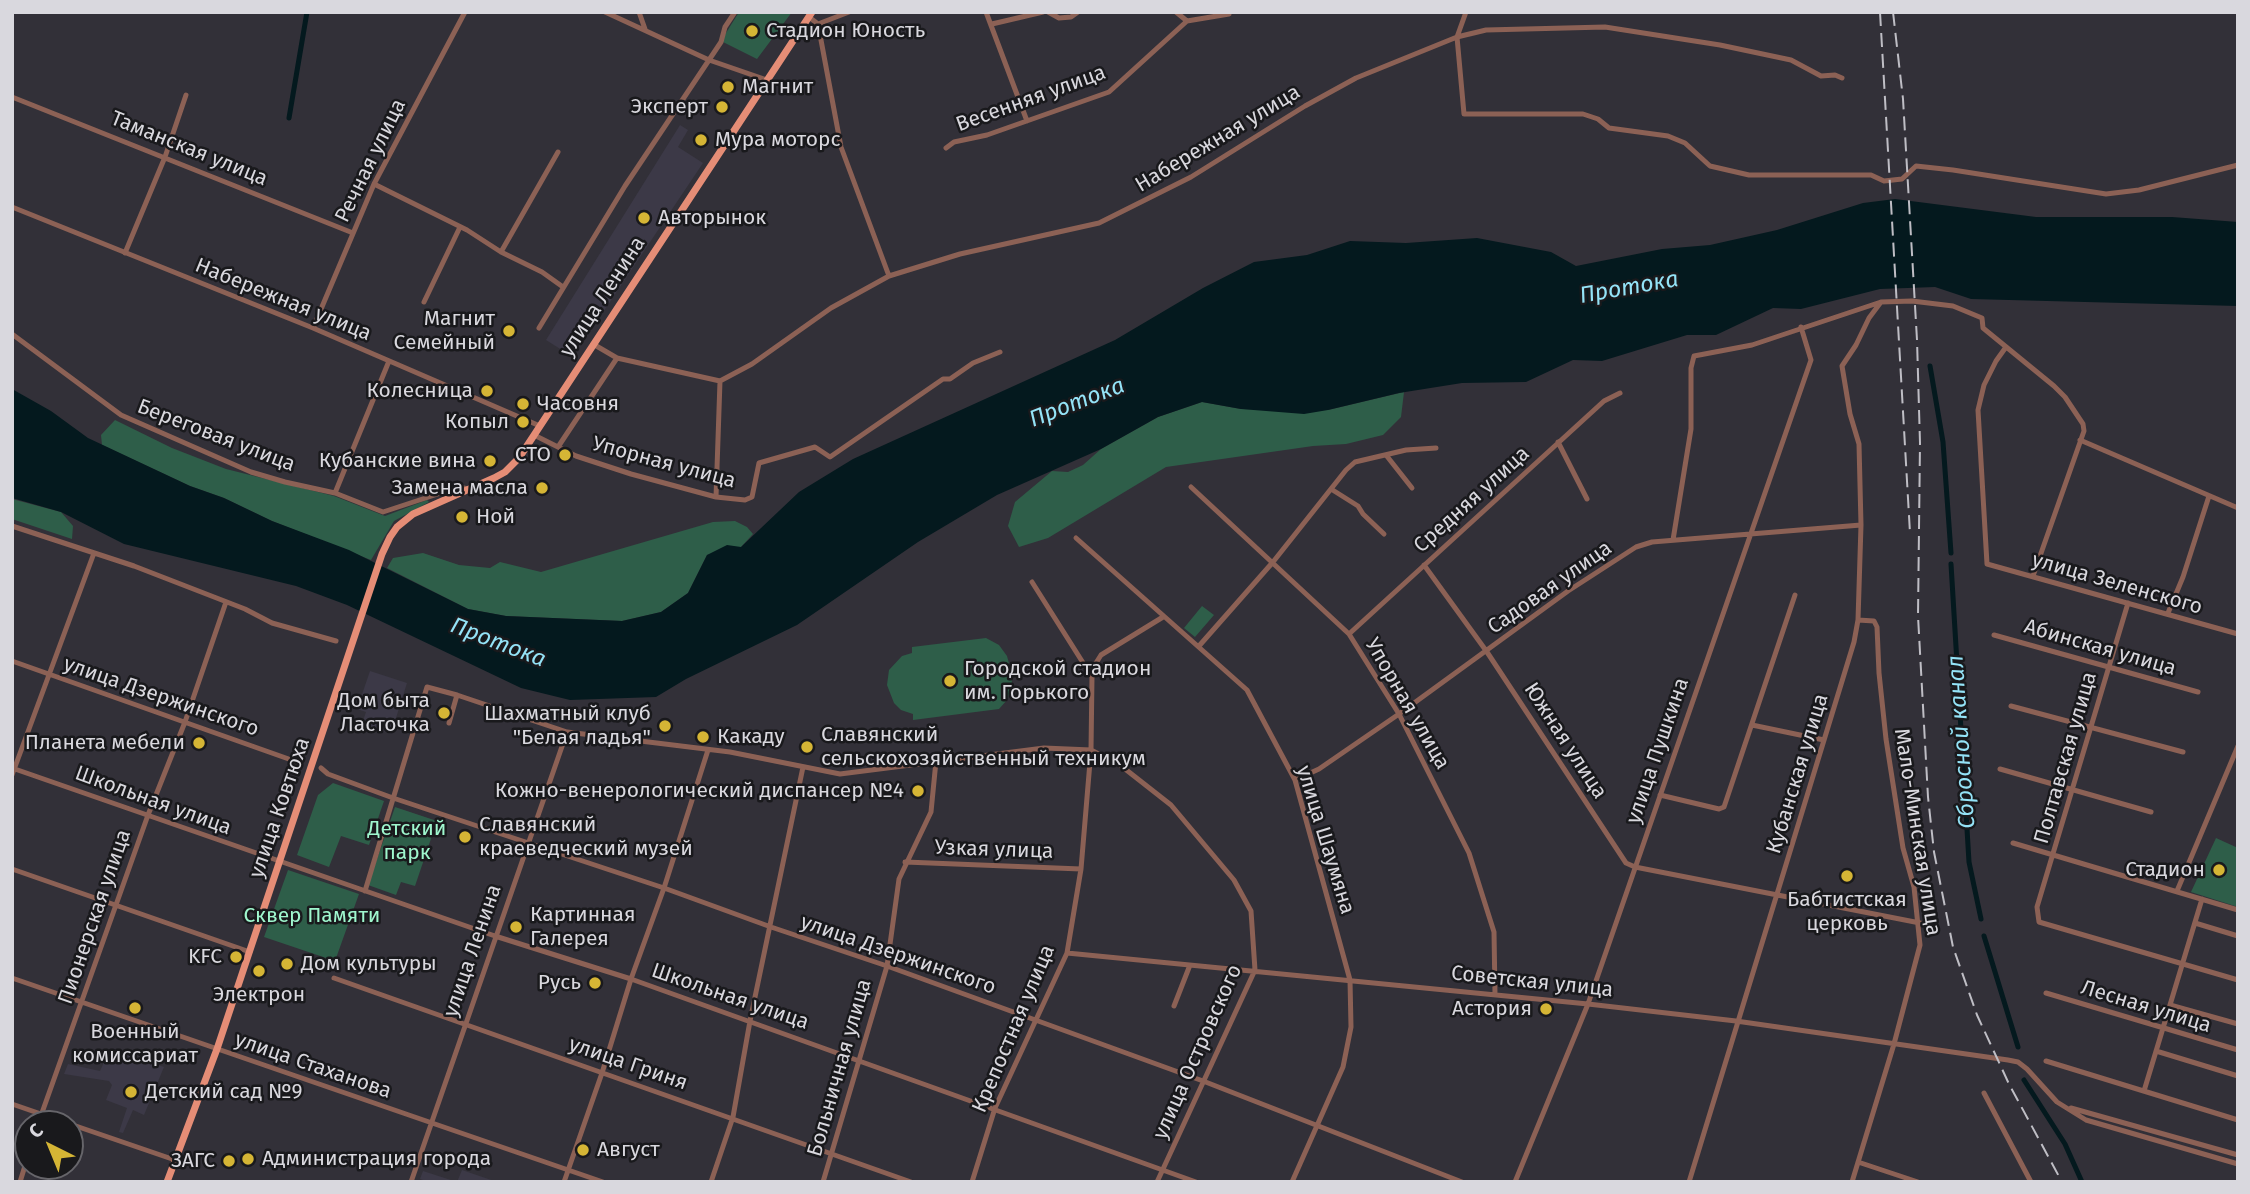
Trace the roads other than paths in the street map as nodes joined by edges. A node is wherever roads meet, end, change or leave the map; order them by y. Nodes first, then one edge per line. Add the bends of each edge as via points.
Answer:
1 (465, 12) edge
2 (605, 12) edge
3 (639, 12) edge
4 (735, 12) edge
5 (849, 12) edge
6 (986, 12) edge
7 (1046, 12) edge
8 (1078, 12) edge
9 (1176, 12) edge
10 (1466, 12) edge
11 (1229, 13) edge
12 (811, 15) edge
13 (1187, 22) junction
14 (818, 24) junction
15 (992, 24) junction
16 (645, 30) junction
17 (1457, 37) junction
18 (709, 60) junction
19 (1842, 78) dead end
20 (767, 80) junction
21 (186, 95) dead end
22 (12, 97) edge
23 (1027, 121) junction
24 (946, 148) dead end
25 (558, 152) dead end
26 (165, 157) junction
27 (2238, 165) edge
28 (374, 184) junction
29 (12, 207) edge
30 (460, 227) junction
31 (353, 233) junction
32 (501, 252) junction
33 (125, 253) junction
34 (889, 276) junction
35 (564, 287) junction
36 (424, 302) dead end
37 (1881, 302) junction
38 (1801, 327) junction
39 (313, 328) junction
40 (539, 328) dead end
41 (12, 334) edge
42 (593, 344) junction
43 (2006, 347) junction
44 (1000, 352) dead end
45 (617, 358) junction
46 (389, 360) junction
47 (720, 381) junction
48 (1620, 393) dead end
49 (540, 426) junction
50 (534, 435) junction
51 (2080, 440) junction
52 (1558, 442) junction
53 (558, 447) junction
54 (1436, 448) dead end
55 (1386, 455) junction
56 (1191, 487) dead end
57 (1412, 488) dead end
58 (1331, 489) junction
59 (470, 490) junction
60 (335, 493) junction
61 (2209, 496) junction
62 (716, 497) junction
63 (1587, 499) dead end
64 (2238, 508) edge
65 (1861, 525) junction
66 (12, 526) edge
67 (1752, 533) junction
68 (1384, 534) dead end
69 (1076, 538) dead end
70 (1673, 540) junction
71 (94, 553) junction
72 (382, 554) joint
73 (1273, 562) junction
74 (1424, 565) junction
75 (2033, 576) junction
76 (1032, 582) dead end
77 (1795, 595) dead end
78 (226, 602) junction
79 (2128, 603) junction
80 (2168, 613) junction
81 (1163, 617) junction
82 (1858, 620) junction
83 (1349, 634) junction
84 (2238, 634) edge
85 (1994, 635) dead end
86 (336, 640) dead end
87 (1199, 646) junction
88 (1487, 652) junction
89 (12, 661) edge
90 (2109, 666) junction
91 (50, 674) junction
92 (1093, 677) junction
93 (2198, 692) dead end
94 (457, 695) junction
95 (2011, 706) dead end
96 (1399, 714) junction
97 (185, 722) junction
98 (449, 723) dead end
99 (1752, 725) junction
100 (2091, 727) junction
101 (568, 732) junction
102 (1824, 740) junction
103 (2238, 746) edge
104 (708, 750) junction
105 (1091, 750) junction
106 (2183, 752) dead end
107 (936, 761) junction
108 (2235, 762) edge
109 (300, 763) dead end
110 (803, 767) junction
111 (320, 768) dead end
112 (2000, 769) dead end
113 (13, 770) edge
114 (1294, 780) junction
115 (2073, 791) junction
116 (1660, 795) junction
117 (393, 798) junction
118 (2151, 812) dead end
119 (148, 815) junction
120 (2013, 842) dead end
121 (530, 843) junction
122 (2054, 855) junction
123 (280, 860) junction
124 (905, 862) junction
125 (1635, 867) junction
126 (12, 869) edge
127 (1081, 869) junction
128 (664, 888) junction
129 (365, 891) junction
130 (2177, 891) junction
131 (1778, 894) junction
132 (2202, 899) junction
133 (117, 904) junction
134 (2238, 910) edge
135 (1920, 923) junction
136 (2195, 923) junction
137 (771, 927) junction
138 (495, 936) junction
139 (2238, 936) edge
140 (250, 952) junction
141 (1067, 953) junction
142 (2183, 964) junction
143 (1191, 965) junction
144 (887, 966) junction
145 (1255, 970) junction
146 (12, 978) edge
147 (334, 978) dead end
148 (631, 979) junction
149 (1350, 980) junction
150 (2238, 980) edge
151 (2046, 993) dead end
152 (1494, 994) junction
153 (81, 1003) junction
154 (1588, 1004) junction
155 (2170, 1004) junction
156 (1174, 1006) dead end
157 (1036, 1020) junction
158 (750, 1021) junction
159 (1736, 1021) junction
160 (466, 1024) junction
161 (2238, 1024) edge
162 (2163, 1029) junction
163 (1894, 1044) junction
164 (217, 1049) junction
165 (2238, 1050) edge
166 (2156, 1051) junction
167 (860, 1059) junction
168 (2046, 1061) dead end
169 (602, 1073) junction
170 (2238, 1076) edge
171 (1203, 1081) junction
172 (2144, 1091) junction
173 (1984, 1093) dead end
174 (12, 1104) edge
175 (2064, 1107) junction
176 (995, 1108) junction
177 (29, 1110) edge
178 (42, 1110) edge
179 (2088, 1112) junction
180 (733, 1117) junction
181 (2086, 1120) junction
182 (2238, 1120) edge
183 (431, 1124) junction
184 (1317, 1126) junction
185 (84, 1129) edge
186 (831, 1153) junction
187 (2238, 1155) edge
188 (175, 1160) junction
189 (1858, 1162) junction
190 (2238, 1164) edge
191 (1163, 1169) junction
192 (569, 1170) junction
193 (167, 1182) edge
194 (411, 1182) edge
195 (564, 1182) edge
196 (603, 1182) edge
197 (711, 1182) edge
198 (823, 1182) edge
199 (912, 1182) edge
200 (972, 1182) edge
201 (1157, 1182) edge
202 (1196, 1182) edge
203 (1292, 1182) edge
204 (1462, 1182) edge
205 (1516, 1182) edge
206 (1689, 1182) edge
207 (1852, 1182) edge
208 (1918, 1182) edge
209 (2031, 1182) edge

1 - 28 street, Речная улица
2 - 16 street
3 - 16 street
4 - 18 street, улица Ленина
5 - 14 street
6 - 15 street
7 - 8 street via 1059,18
7 - 15 street
9 - 13 street
10 - 17 street
11 - 13 street, Весенняя улица
12 - 14 street
12 - 20 main road, улица Ленина
13 - 23 street, Весенняя улица via 1109,92
14 - 34 street via 841,147
15 - 23 street
16 - 18 street
17 - 19 street, Набережная улица via 1486,30 1605,27 1767,55 1821,76
17 - 27 street via 1464,114 1583,114 1598,118 1609,128 1668,136 1685,143 1710,166 1749,175 1871,175 1884,181 1902,179 1916,166 2106,194
17 - 34 street, Набережная улица via 1356,78 1191,177 1099,223 971,251
18 - 20 street
18 - 35 street, улица Ленина
20 - 42 main road, улица Ленина
21 - 26 street
22 - 26 street, Таманская улица
23 - 24 street, Весенняя улица
25 - 32 street
26 - 31 street, Таманская улица
26 - 33 street
28 - 30 street
28 - 31 street, Речная улица
29 - 33 street, Набережная улица
30 - 32 street
30 - 36 street
31 - 39 street, Речная улица
32 - 35 street
33 - 39 street, Набережная улица
34 - 47 street, Набережная улица
35 - 40 street, улица Ленина
37 - 38 street
37 - 43 street via 1953,306 1982,318 1983,328
37 - 65 street, Кубанская улица via 1842,366 1859,444
38 - 67 street, улица Пушкина via 1811,360
38 - 70 street via 1752,345 1694,356 1691,429
39 - 46 street, Набережная улица
41 - 60 street, Береговая улица via 121,415 251,472
42 - 45 street
42 - 49 main road, улица Ленина
43 - 51 street via 2065,397 2083,424
43 - 75 street, улица Зеленского via 1984,385 1978,411 1987,564
44 - 62 street, Упорная улица via 943,379 830,457 815,447 759,463 752,497
45 - 47 street
45 - 53 street
46 - 49 street, Набережная улица
46 - 60 street
47 - 62 street
48 - 52 street, Средняя улица via 1604,401
49 - 50 main road, улица Ленина
50 - 53 street, Упорная улица
50 - 59 main road, улица Ленина via 512,467
51 - 61 street
51 - 75 street
52 - 63 street
52 - 74 street, Средняя улица
53 - 62 street, Упорная улица via 631,474
54 - 55 street
55 - 57 street
55 - 58 street via 1356,461
56 - 73 street, Упорная улица
58 - 68 street via 1358,506
58 - 73 street
59 - 60 street, Береговая улица via 459,487 383,512
59 - 72 main road, улица Ленина via 405,520
61 - 64 street
61 - 80 street
65 - 67 street, Садовая улица
65 - 82 street, Кубанская улица
66 - 71 street
67 - 70 street, Садовая улица
67 - 116 street, улица Пушкина
69 - 81 street, улица Шаумяна
70 - 88 street, Садовая улица via 1636,547
71 - 78 street
71 - 91 street
72 - 123 main road, улица Ковтюха
73 - 83 street, Упорная улица
73 - 87 street
74 - 83 street, Средняя улица
74 - 88 street, Южная улица
75 - 79 street, улица Зеленского
76 - 92 street
77 - 99 street
78 - 86 street via 272,623
78 - 97 street, Пионерская улица
79 - 80 street, улица Зеленского
79 - 90 street, Полтавская улица
80 - 84 street, улица Зеленского
81 - 87 street, улица Шаумяна
81 - 92 street, Крепостная улица via 1101,654
82 - 102 street, Кубанская улица
82 - 135 street, Мало-Минская улица via 1874,621 1877,627 1886,739
83 - 96 street, Упорная улица
85 - 90 street, Абинская улица
87 - 114 street, улица Шаумяна via 1247,690
88 - 96 street, Садовая улица
88 - 125 street, Южная улица via 1626,863
89 - 91 street, улица Дзержинского
90 - 93 street, Абинская улица
90 - 100 street, Полтавская улица
91 - 97 street, улица Дзержинского
91 - 113 street
92 - 105 street, Крепостная улица
94 - 98 street
94 - 101 street
94 - 117 street via 427,687
95 - 100 street
96 - 114 street, Садовая улица via 1319,769
96 - 152 street, Упорная улица via 1469,853 1494,932
97 - 109 street, улица Дзержинского
97 - 119 street, Пионерская улица
99 - 102 street
99 - 116 street via 1724,807
100 - 106 street
100 - 115 street, Полтавская улица
101 - 104 street
101 - 121 street, улица Ленина
102 - 131 street, Кубанская улица
103 - 108 street
104 - 110 street
104 - 128 street
105 - 107 street via 1044,748
105 - 127 street, Крепостная улица
105 - 145 street, улица Островского via 1120,765 1171,805 1234,880 1251,911
107 - 110 street via 840,774
107 - 124 street, Больничная улица via 930,812
108 - 130 street
110 - 137 street
111 - 117 street, улица Дзержинского
112 - 115 street
113 - 119 street, Школьная улица
114 - 149 street, улица Шаумяна
115 - 118 street
115 - 122 street, Полтавская улица
116 - 125 street, улица Пушкина
117 - 121 street, улица Дзержинского
117 - 129 street
119 - 123 street, Школьная улица
119 - 133 street, Пионерская улица
120 - 122 street
121 - 128 street, улица Дзержинского
121 - 138 street, улица Ленина
122 - 130 street
122 - 142 street, Полтавская улица via 2037,907 2039,922
123 - 129 street, Школьная улица
123 - 140 main road, улица Ковтюха
124 - 127 street, Узкая улица
124 - 144 street, Больничная улица
125 - 131 street
125 - 154 street, улица Пушкина
126 - 133 street
127 - 141 street, Крепостная улица
128 - 137 street, улица Дзержинского
128 - 148 street
129 - 138 street, Школьная улица
130 - 132 street
131 - 135 street
131 - 159 street, Кубанская улица
132 - 134 street
132 - 136 street
133 - 140 street
133 - 153 street, Пионерская улица
135 - 163 street, Мало-Минская улица via 1920,944
136 - 139 street
136 - 142 street
137 - 144 street, улица Дзержинского
137 - 158 street
138 - 148 street, Школьная улица
138 - 160 street, улица Ленина
140 - 164 main road, улица Ковтюха
141 - 143 street, Советская улица
141 - 157 street, Крепостная улица
142 - 150 street
142 - 155 street
143 - 145 street, Советская улица
143 - 156 street
144 - 157 street, улица Дзержинского
144 - 167 street, Больничная улица
145 - 149 street, Советская улица
145 - 171 street, улица Островского
146 - 153 street, улица Стаханова
147 - 160 street, улица Гриня
148 - 158 street, Школьная улица
148 - 169 street
149 - 152 street, Советская улица
149 - 184 street, улица Шаумяна via 1349,1045
151 - 162 street, Лесная улица
152 - 154 street, Советская улица
153 - 164 street, улица Стаханова
153 - 178 street, Пионерская улица
154 - 159 street, Советская улица
154 - 205 street, улица Пушкина
155 - 161 street
155 - 162 street
157 - 171 street, улица Дзержинского
157 - 176 street, Крепостная улица
158 - 167 street, Школьная улица
158 - 180 street
159 - 163 street, Советская улица
159 - 206 street, Кубанская улица
160 - 169 street, улица Гриня
160 - 183 street, улица Ленина
162 - 165 street, Лесная улица
162 - 166 street
163 - 175 street, Советская улица via 2018,1062
163 - 189 street, Мало-Минская улица
164 - 183 street, улица Стаханова
164 - 188 main road, улица Ковтюха
166 - 170 street
166 - 172 street
167 - 176 street, Школьная улица
167 - 186 street, Больничная улица
168 - 172 street
169 - 180 street, улица Гриня
169 - 192 street
171 - 184 street, улица Дзержинского
171 - 191 street, улица Островского
172 - 182 street
173 - 209 street
174 - 177 street
175 - 179 street
175 - 181 street, Советская улица
176 - 191 street, Школьная улица
176 - 200 street, Крепостная улица
179 - 181 street via 2083,1114
179 - 187 street
180 - 186 street, улица Гриня
180 - 197 street
181 - 190 street, Советская улица
183 - 192 street, улица Стаханова
183 - 194 street, улица Ленина
184 - 203 street, улица Шаумяна
184 - 204 street, улица Дзержинского
185 - 188 street
186 - 198 street, Больничная улица
186 - 199 street, улица Гриня
188 - 193 main road, улица Ковтюха
189 - 207 street, Мало-Минская улица
189 - 208 street
191 - 201 street, улица Островского
191 - 202 street, Школьная улица
192 - 195 street
192 - 196 street, улица Стаханова

